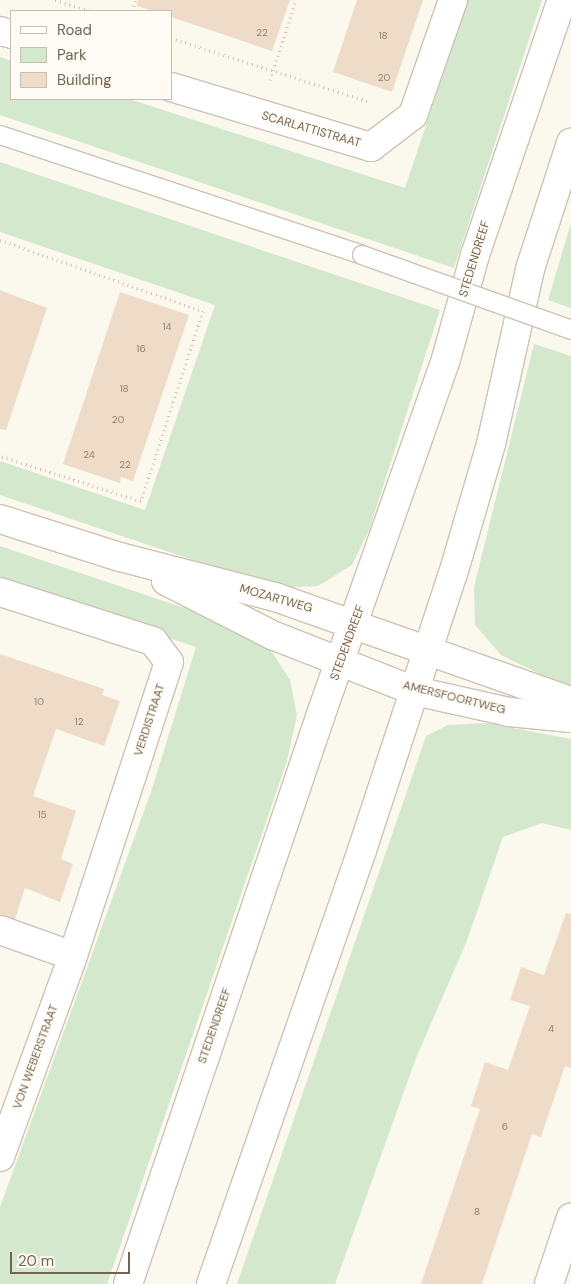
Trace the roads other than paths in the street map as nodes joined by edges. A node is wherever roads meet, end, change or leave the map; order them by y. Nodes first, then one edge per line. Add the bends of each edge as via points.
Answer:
1 (453, 0) edge
2 (562, 0) edge
3 (172, 87) edge
4 (0, 135) edge
5 (571, 143) edge
6 (571, 330) edge
7 (0, 520) edge
8 (120, 557) junction
9 (0, 592) edge
10 (356, 623) junction
11 (428, 650) junction
12 (340, 663) junction
13 (415, 691) junction
14 (571, 701) edge
15 (571, 718) edge
16 (0, 930) edge
17 (73, 956) junction
18 (0, 1158) edge
19 (571, 1218) edge
20 (128, 1284) edge
21 (212, 1284) edge
22 (549, 1284) edge

1 - 3 main road, SCARLATTISTRAAT via 413,115 371,147
2 - 10 main road, STEDENDREEF via 476,255 446,359
4 - 6 lane, bridge via 362,255
5 - 11 main road via 530,269 492,444
7 - 8 main road, MOZARTWEG
8 - 10 main road, MOZARTWEG via 278,598
8 - 12 main road, MOZARTWEG via 272,635
9 - 17 main road, VERDISTRAAT via 153,641 169,662
10 - 11 main road, MOZARTWEG
10 - 12 main road, STEDENDREEF
11 - 13 main road
11 - 14 main road
12 - 13 main road, AMERSFOORTWEG
12 - 20 main road, STEDENDREEF
13 - 15 main road, AMERSFOORTWEG via 509,712
13 - 21 main road
16 - 17 main road
17 - 18 main road, VON WEBERSTRAAT
19 - 22 main road

